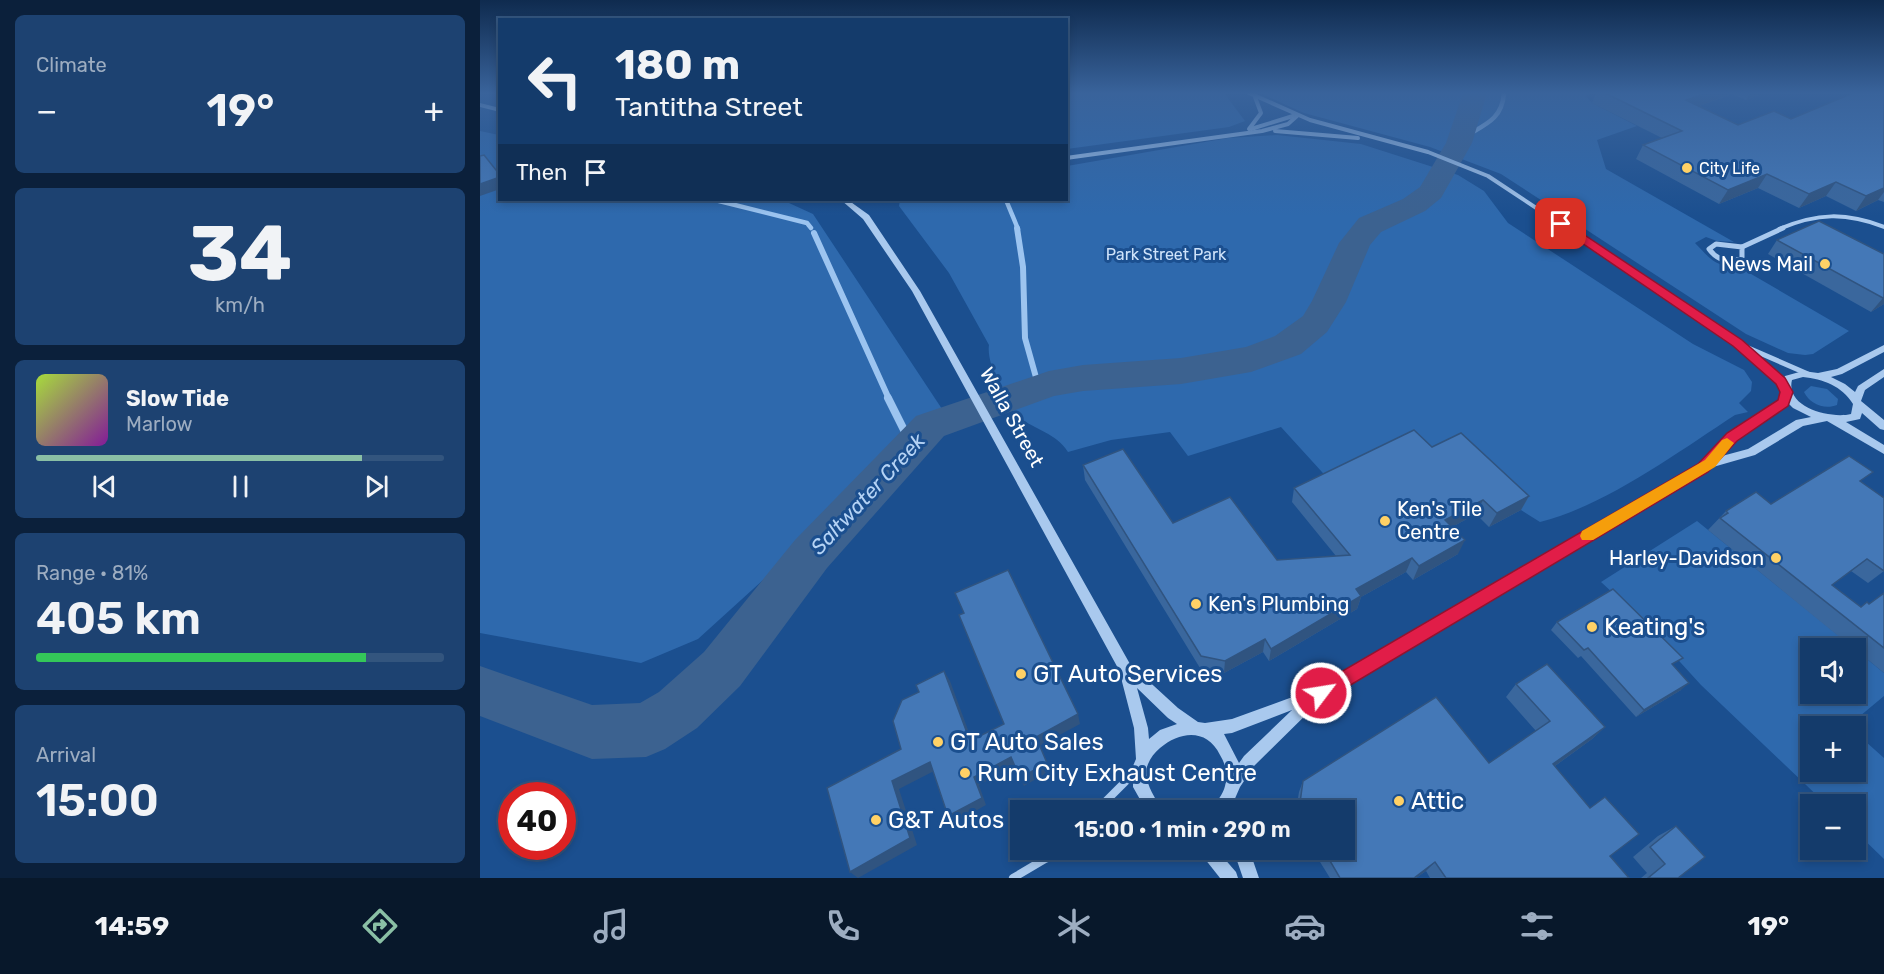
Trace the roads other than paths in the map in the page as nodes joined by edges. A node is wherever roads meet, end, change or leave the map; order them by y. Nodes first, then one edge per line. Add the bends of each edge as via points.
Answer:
1 (1230, 134) edge
2 (1301, 134) edge
3 (1359, 134) edge
4 (1380, 140) junction
5 (1068, 158) edge
6 (845, 201) edge
7 (1884, 227) edge
8 (1742, 247) junction
9 (1737, 343) junction
10 (1884, 348) edge
11 (1884, 372) edge
12 (1815, 375) junction
13 (1786, 391) junction
14 (1858, 402) junction
15 (1827, 419) junction
16 (1884, 426) edge
17 (1884, 450) edge
18 (1710, 464) junction
19 (1125, 668) junction
20 (1321, 693) junction
21 (1201, 729) junction
22 (1142, 762) junction
23 (1233, 787) junction
24 (1106, 800) edge
25 (1148, 800) edge
26 (1226, 800) edge
27 (1232, 800) edge
28 (1043, 860) edge
29 (1215, 860) edge
30 (1245, 860) edge
31 (1013, 878) edge
32 (1230, 878) edge
33 (1251, 878) edge

1 - 5 street
2 - 4 street
3 - 4 street
4 - 9 street via 1445,157 1488,176
6 - 19 street, Walla Street via 866,217 891,249 976,394
7 - 8 street via 1855,216 1820,214
8 - 8 street via 1742,258 1737,261 1721,260 1709,249 1716,244
9 - 12 street via 1790,368
9 - 13 street via 1775,375
10 - 12 street via 1839,372
11 - 14 street via 1861,388
12 - 13 street via 1788,378
12 - 14 street via 1845,388
13 - 15 street via 1797,404
13 - 18 street via 1778,408 1732,437
14 - 15 street via 1856,416
14 - 16 street
15 - 17 street
15 - 18 street via 1800,423 1752,452
18 - 20 street
19 - 21 street, Walla Street via 1173,713
19 - 22 street, Walla Street via 1142,728
20 - 21 street via 1232,726
20 - 23 street via 1249,761
21 - 22 street via 1171,730 1150,746
21 - 23 street, Walla Street via 1228,752 1234,770
22 - 24 street
22 - 25 street, Walla Street via 1142,791
23 - 26 street
23 - 27 street
28 - 31 street
29 - 32 street
30 - 33 street

